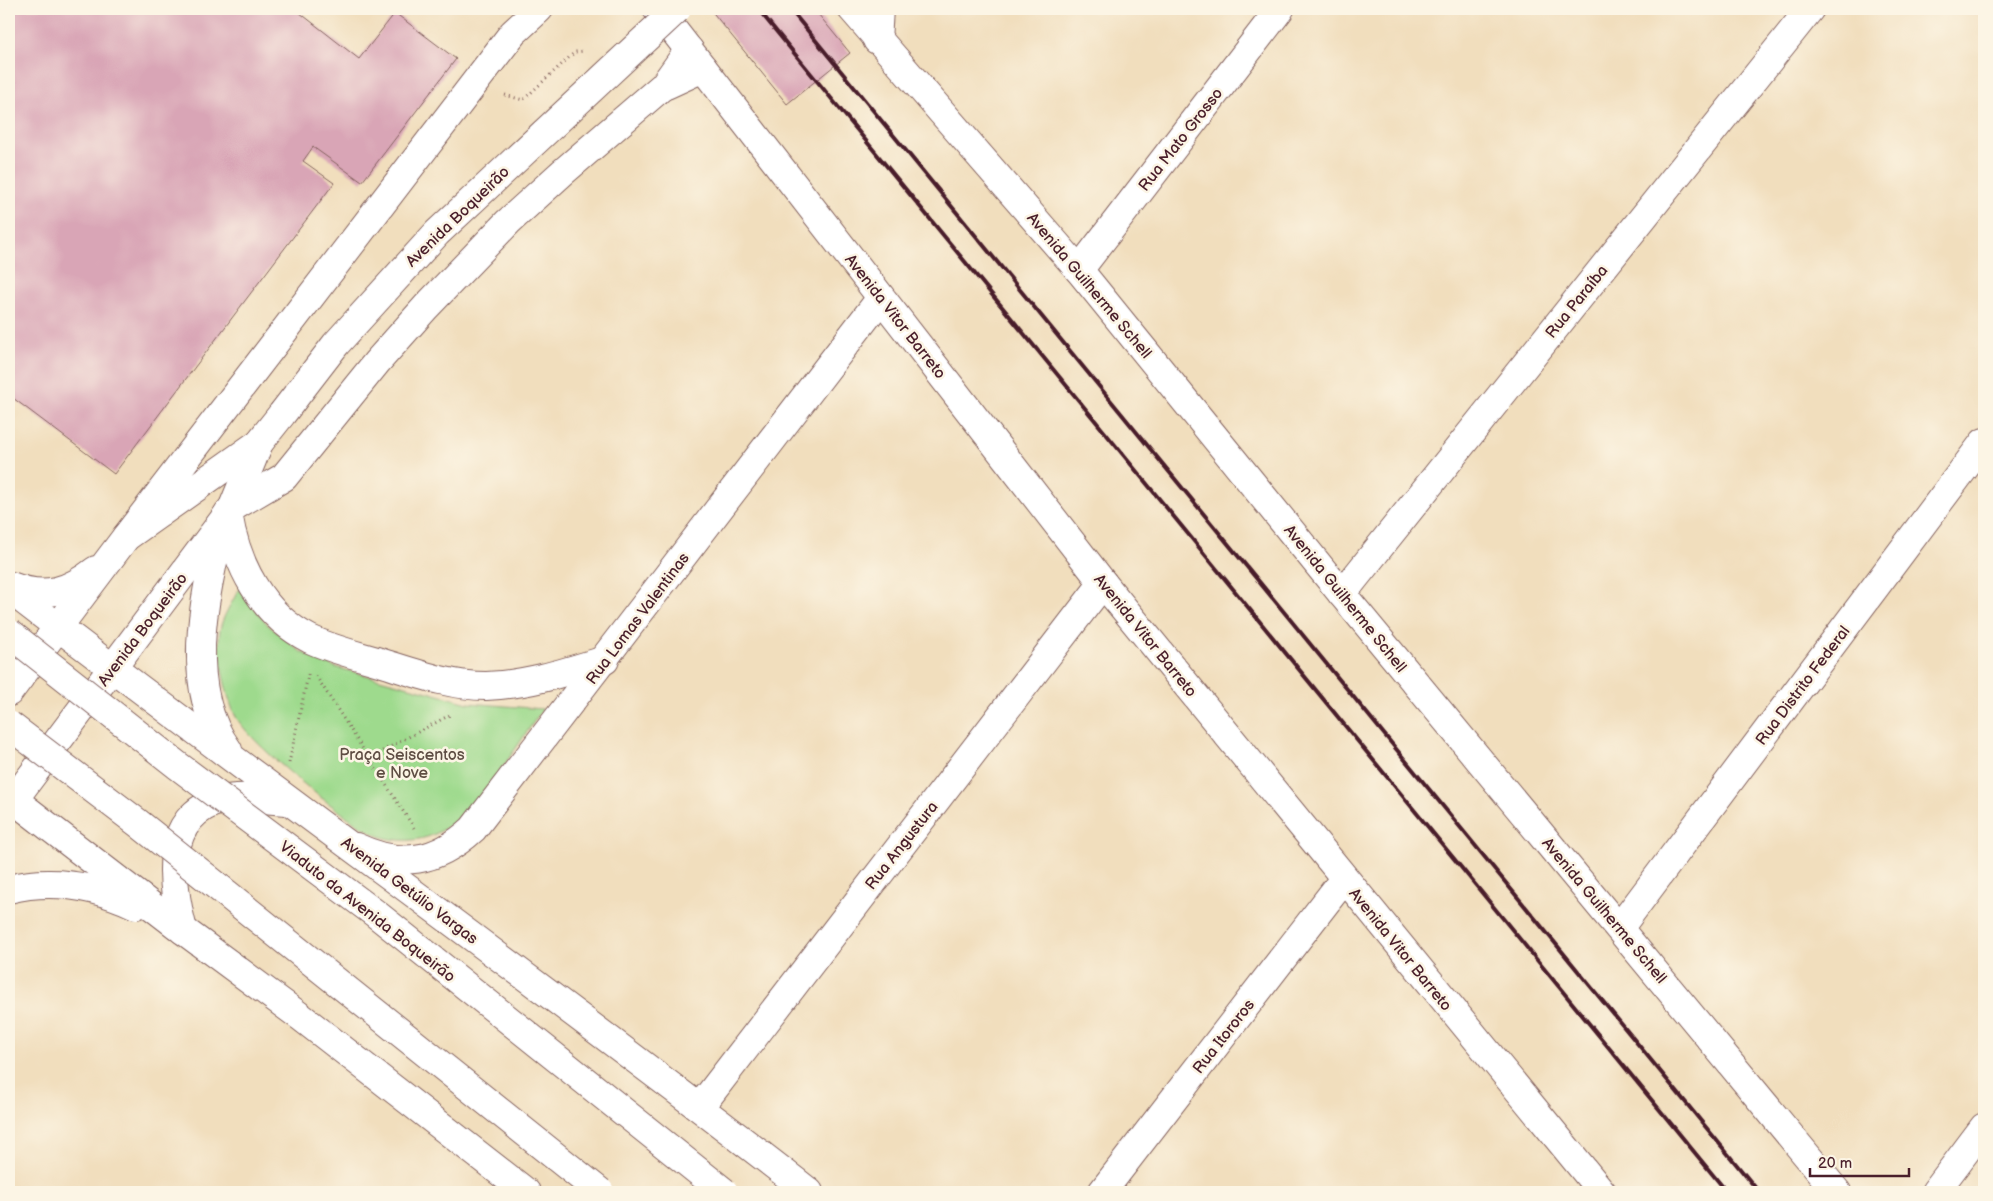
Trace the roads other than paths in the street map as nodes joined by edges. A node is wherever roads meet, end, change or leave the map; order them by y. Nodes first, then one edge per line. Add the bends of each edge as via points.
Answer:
1 (539, 9) edge
2 (657, 9) edge
3 (677, 9) edge
4 (852, 9) edge
5 (879, 9) edge
6 (1280, 9) edge
7 (1810, 9) edge
8 (515, 21) edge
9 (877, 40) junction
10 (696, 59) junction
11 (1079, 270) junction
12 (881, 298) junction
13 (1984, 442) edge
14 (260, 443) junction
15 (228, 514) junction
16 (126, 537) junction
17 (109, 560) junction
18 (1103, 583) junction
19 (9, 585) edge
20 (9, 589) edge
21 (1342, 594) junction
22 (58, 627) junction
23 (9, 633) edge
24 (604, 660) junction
25 (114, 667) junction
26 (9, 692) edge
27 (9, 725) edge
28 (235, 760) junction
29 (10, 800) edge
30 (287, 800) junction
31 (349, 844) junction
32 (1344, 879) junction
33 (9, 889) edge
34 (1620, 928) junction
35 (183, 930) junction
36 (700, 1107) junction
37 (1984, 1127) edge
38 (526, 1192) edge
39 (600, 1192) edge
40 (724, 1192) edge
41 (809, 1192) edge
42 (1102, 1192) edge
43 (1602, 1192) edge
44 (1837, 1192) edge
45 (1935, 1192) edge

1 - 8 main road
2 - 10 main road, Avenida Vitor Barreto
3 - 14 main road, Avenida Boqueirão, bridge via 437,233 336,344
4 - 9 main road, Avenida Guilherme Schell
5 - 9 main road
6 - 11 main road, Rua Mato Grosso
7 - 21 main road, Rua Paraíba
8 - 16 main road
9 - 11 main road, Avenida Guilherme Schell
10 - 12 main road, Avenida Vitor Barreto
10 - 15 main road via 563,172 467,264 377,362 284,477
11 - 21 main road, Avenida Guilherme Schell
12 - 18 main road, Avenida Vitor Barreto
12 - 24 main road, Rua Lomas Valentinas
13 - 34 main road, Rua Distrito Federal
14 - 15 main road, Avenida Boqueirão
14 - 16 main road, Avenida Boqueirão
15 - 24 main road via 236,548 256,591 296,630 326,645 434,678 485,686 552,676
15 - 25 main road, Avenida Boqueirão
15 - 28 main road via 206,597 202,664 211,718 218,736
16 - 17 main road, Avenida Boqueirão
17 - 19 main road via 86,578 47,594 29,593
17 - 22 main road, Avenida Boqueirão
18 - 32 main road, Avenida Vitor Barreto
18 - 36 main road, Rua Angustura
20 - 22 main road, Avenida Getúlio Vargas
21 - 34 main road, Avenida Guilherme Schell
22 - 25 main road, Avenida Getúlio Vargas
22 - 26 main road, Avenida Boqueirão
23 - 40 main road, Viaduto da Avenida Boqueirão, bridge via 177,766 376,914
24 - 31 main road, Rua Lomas Valentinas via 473,829 450,848 434,855 399,860 375,856
25 - 28 main road, Avenida Getúlio Vargas
25 - 29 main road, Avenida Boqueirão
27 - 39 main road, bridge via 138,823
28 - 30 main road, Avenida Getúlio Vargas
29 - 35 main road
30 - 31 main road, Avenida Getúlio Vargas
30 - 35 main road via 221,800 194,815 182,830 173,861
31 - 36 main road, Avenida Getúlio Vargas
32 - 42 main road, Rua Itororos
32 - 43 main road, Avenida Vitor Barreto
33 - 35 main road via 41,884 85,886 126,901
34 - 44 main road, Avenida Guilherme Schell
35 - 38 main road
36 - 41 main road, Avenida Getúlio Vargas
37 - 45 main road

